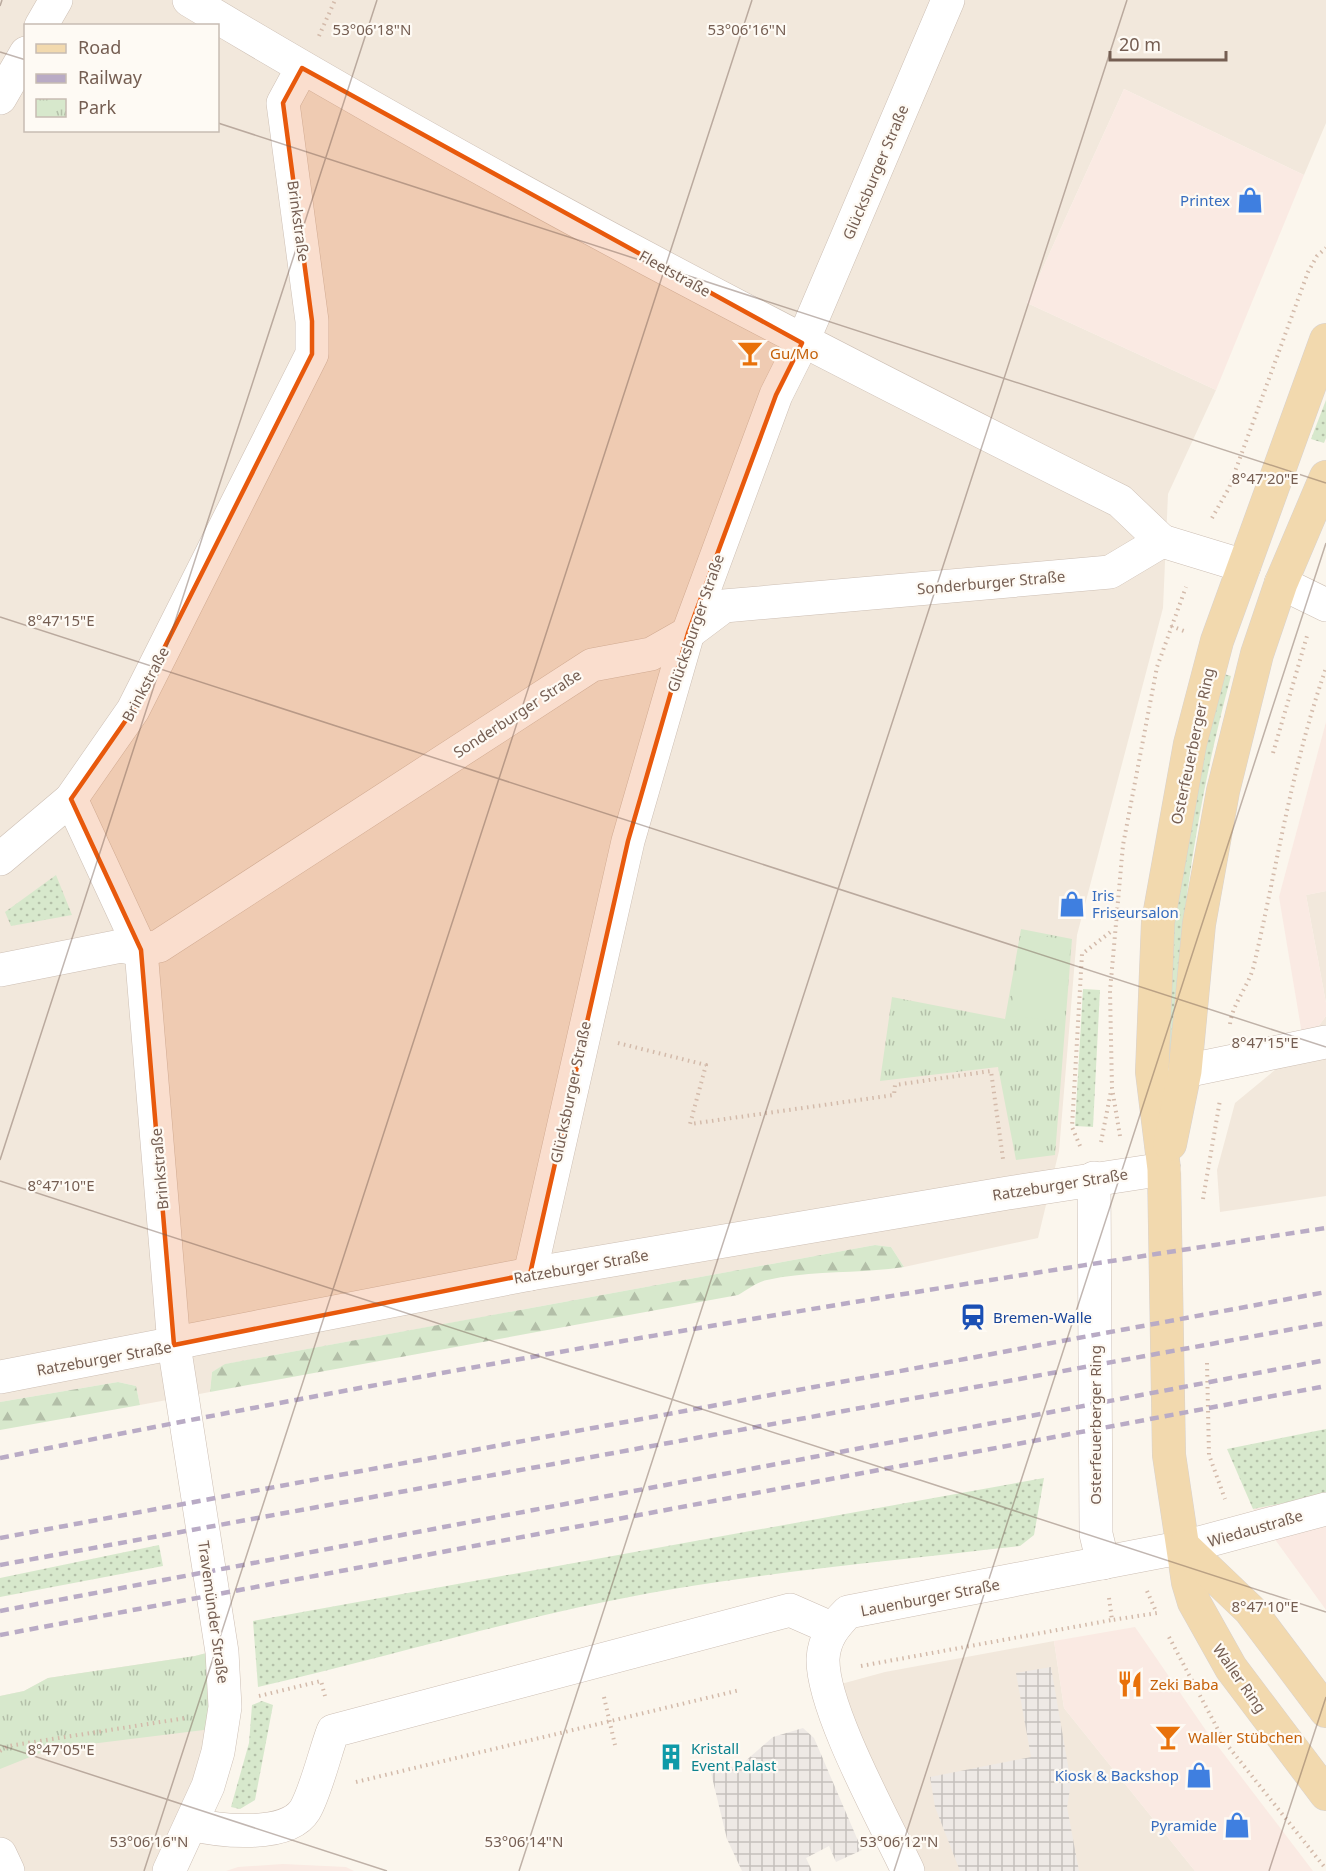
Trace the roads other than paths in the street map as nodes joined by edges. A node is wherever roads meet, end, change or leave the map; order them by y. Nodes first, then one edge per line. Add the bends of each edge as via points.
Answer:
1 (56, 0) edge
2 (189, 0) edge
3 (948, 0) edge
4 (42, 24) edge
5 (24, 56) edge
6 (302, 68) junction
7 (0, 98) edge
8 (1326, 340) edge
9 (802, 343) junction
10 (1326, 477) edge
11 (1162, 541) junction
12 (1244, 566) junction
13 (1281, 583) junction
14 (1326, 605) edge
15 (688, 633) junction
16 (71, 799) junction
17 (0, 859) edge
18 (141, 950) junction
19 (0, 970) edge
20 (1326, 1042) edge
21 (1185, 1071) junction
22 (1164, 1169) junction
23 (1094, 1178) junction
24 (530, 1274) junction
25 (174, 1345) junction
26 (0, 1377) edge
27 (1169, 1455) joint
28 (1326, 1509) edge
29 (1184, 1547) junction
30 (1103, 1563) junction
31 (831, 1628) junction
32 (1326, 1711) edge
33 (1326, 1794) edge
34 (191, 1824) junction
35 (0, 1854) edge
36 (8, 1871) edge
37 (169, 1871) edge
38 (908, 1871) edge

1 - 4 street
2 - 6 street, Fleetstraße
3 - 9 street, Glücksburger Straße
5 - 7 street
6 - 9 street, Fleetstraße
6 - 16 street, Brinkstraße via 283,103 311,311 312,354 133,710
8 - 12 main road, Osterfeuerberger Ring
9 - 11 street, Fleetstraße via 1120,501
9 - 15 street, Glücksburger Straße via 776,396
10 - 13 main road, Osterfeuerberger Ring
11 - 12 street
11 - 15 street, Sonderburger Straße via 1110,572 724,606
12 - 13 main road
12 - 22 main road, Osterfeuerberger Ring via 1203,687 1158,922 1152,1072
13 - 14 street
13 - 21 main road, Osterfeuerberger Ring via 1254,664 1223,791 1199,924
15 - 18 street, Sonderburger Straße via 651,654 592,665 159,946
15 - 24 street, Glücksburger Straße via 628,841
16 - 17 street
16 - 18 street, Brinkstraße
18 - 19 street, Sonderburger Straße via 121,946
18 - 25 street, Brinkstraße
20 - 21 street
21 - 22 main road, Osterfeuerberger Ring
22 - 23 street, Ratzeburger Straße
22 - 27 main road, Osterfeuerberger Ring
23 - 24 street, Ratzeburger Straße
23 - 30 street, Osterfeuerberger Ring via 1096,1534
24 - 25 street, Ratzeburger Straße
25 - 26 street, Ratzeburger Straße
25 - 34 street, Travemünder Straße via 222,1652 225,1707 218,1752
27 - 29 main road, Waller Ring
28 - 29 street, Wiedaustraße
29 - 30 street, Lauenburger Straße
29 - 32 main road via 1250,1610
29 - 33 main road, Waller Ring via 1188,1582 1203,1621 1231,1668
30 - 31 street, Lauenburger Straße via 848,1612
31 - 34 street via 790,1610 333,1731 304,1811 279,1828 216,1830
31 - 38 street via 823,1659 840,1724
34 - 37 street, Travemünder Straße
35 - 36 street

